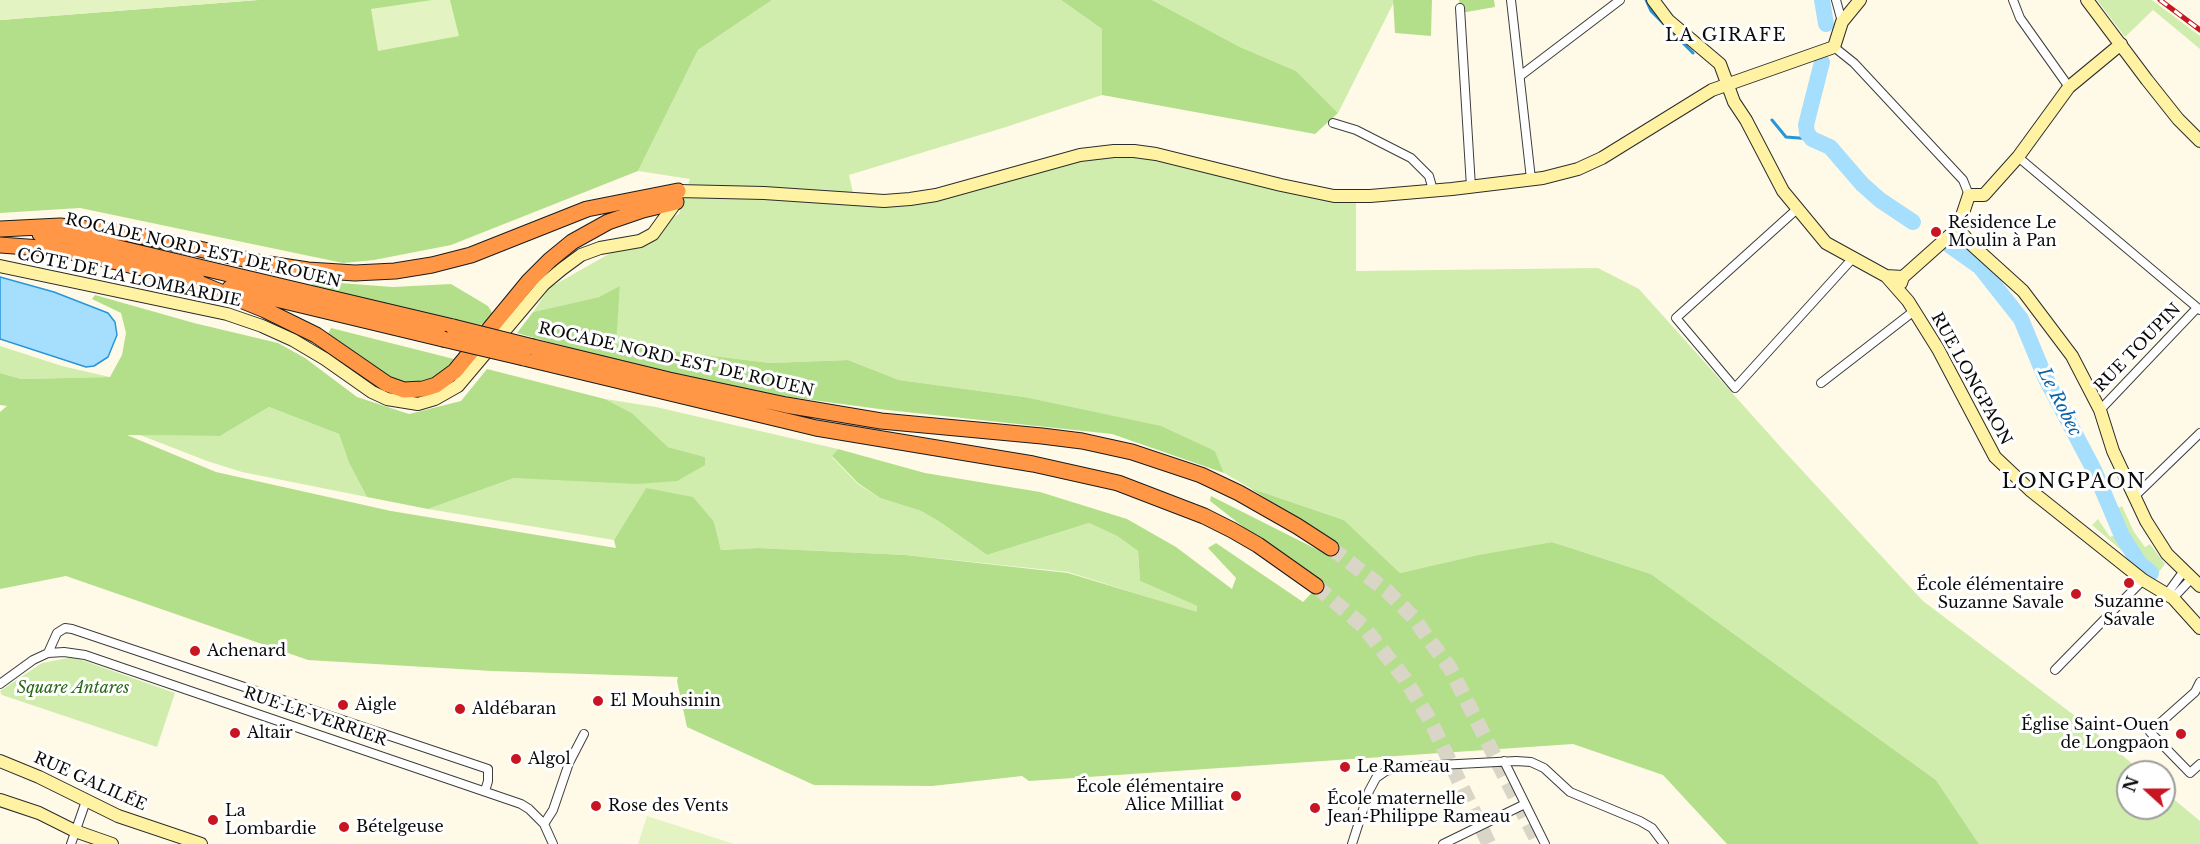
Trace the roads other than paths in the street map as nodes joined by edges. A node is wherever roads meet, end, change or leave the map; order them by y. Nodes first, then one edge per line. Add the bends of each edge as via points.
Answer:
1 (1511, 0) edge
2 (1620, 0) edge
3 (1653, 0) edge
4 (1836, 0) edge
5 (1860, 0) edge
6 (2013, 0) edge
7 (2087, 0) edge
8 (1460, 8) dead end
9 (1842, 22) junction
10 (2121, 44) junction
11 (1834, 47) junction
12 (1520, 76) junction
13 (1727, 86) junction
14 (2069, 87) junction
15 (1333, 123) dead end
16 (2200, 141) edge
17 (2018, 157) junction
18 (1531, 179) junction
19 (1471, 187) junction
20 (1433, 190) junction
21 (1969, 195) junction
22 (677, 196) junction
23 (1797, 208) junction
24 (1958, 228) junction
25 (0, 230) edge
26 (0, 245) edge
27 (1853, 258) junction
28 (0, 266) edge
29 (1886, 276) junction
30 (1903, 277) junction
31 (189, 279) junction
32 (1897, 290) junction
33 (2199, 309) edge
34 (1914, 311) junction
35 (448, 333) junction
36 (528, 352) junction
37 (1821, 383) dead end
38 (2100, 410) junction
39 (2200, 433) edge
40 (2134, 497) junction
41 (1331, 548) tunnel mouth
42 (2191, 579) edge
43 (2143, 580) junction
44 (1316, 586) tunnel mouth
45 (2170, 596) junction
46 (2200, 628) edge
47 (48, 653) junction
48 (2055, 670) dead end
49 (2200, 682) edge
50 (0, 684) edge
51 (585, 734) dead end
52 (0, 761) edge
53 (1504, 761) junction
54 (2200, 764) edge
55 (485, 791) junction
56 (0, 800) edge
57 (86, 801) junction
58 (1525, 804) junction
59 (544, 824) junction
60 (75, 831) junction
61 (71, 844) edge
62 (112, 844) edge
63 (201, 844) edge
64 (553, 844) edge
65 (1352, 844) edge
66 (1443, 844) edge
67 (1545, 844) edge
68 (1665, 844) edge

1 - 12 street
2 - 12 street
3 - 13 main road via 1668,20 1720,64
4 - 9 street
5 - 9 main road
6 - 14 street via 2020,18
7 - 10 main road
8 - 19 street
9 - 11 main road
10 - 14 main road
10 - 16 main road via 2171,111
11 - 13 main road
11 - 21 street via 1854,63 1964,180
12 - 18 street
13 - 18 main road via 1700,96 1589,165
13 - 23 main road via 1783,191
14 - 17 main road
15 - 20 street via 1356,130 1411,158 1429,176
17 - 21 main road via 1984,195
17 - 33 street
18 - 19 main road
19 - 20 main road
20 - 22 main road via 1334,196 1155,154 1114,151 1080,155 910,200 726,193
21 - 24 main road
22 - 25 highway via 587,209 471,255 395,272 308,270 132,234 60,226
22 - 28 main road, CÔTE DE LA LOMBARDIE via 662,224 648,238 600,248 562,268 458,386 418,404 372,392 293,340 227,314
22 - 31 highway via 608,222 572,242 529,280 455,371 423,389 404,390 387,384 305,329
23 - 27 main road via 1826,243
23 - 27 street via 1676,318 1735,388
24 - 30 main road
24 - 38 main road via 2035,306 2072,356
25 - 35 highway, ROCADE NORD-EST DE ROUEN via 106,245
26 - 31 highway, ROCADE NORD-EST DE ROUEN via 72,252
27 - 29 main road
29 - 30 main road
29 - 32 main road, RUE LONGPAON
30 - 32 main road
31 - 35 highway, ROCADE NORD-EST DE ROUEN
32 - 34 main road, RUE LONGPAON
33 - 38 street, RUE TOUPIN
34 - 37 street
34 - 43 main road, RUE LONGPAON via 1995,458
35 - 36 highway, ROCADE NORD-EST DE ROUEN, bridge
36 - 41 highway, ROCADE NORD-EST DE ROUEN via 880,421 1042,435 1132,452 1183,468 1239,493
36 - 44 highway, ROCADE NORD-EST DE ROUEN via 816,428 1043,466 1118,483 1233,530
38 - 40 main road
39 - 40 street
40 - 42 main road via 2166,554
42 - 45 street
43 - 45 main road, RUE LONGPAON
43 - 48 street
45 - 46 main road, RUE LONGPAON
47 - 50 street
47 - 55 street, RUE LE VERRIER via 85,655
47 - 55 street via 57,633 72,628 488,769
49 - 54 street via 2195,692 2150,732 2190,773
51 - 59 street
52 - 57 main road, RUE GALILÉE
53 - 58 street
53 - 65 street via 1386,771 1376,778 1369,791
53 - 68 street via 1531,762 1544,768 1570,792 1653,828
55 - 59 street, RUE LE VERRIER via 530,809
56 - 60 main road
57 - 60 street
57 - 63 main road, RUE GALILÉE
58 - 66 street
58 - 67 street
59 - 64 street, RUE LE VERRIER
60 - 61 street
60 - 62 main road

